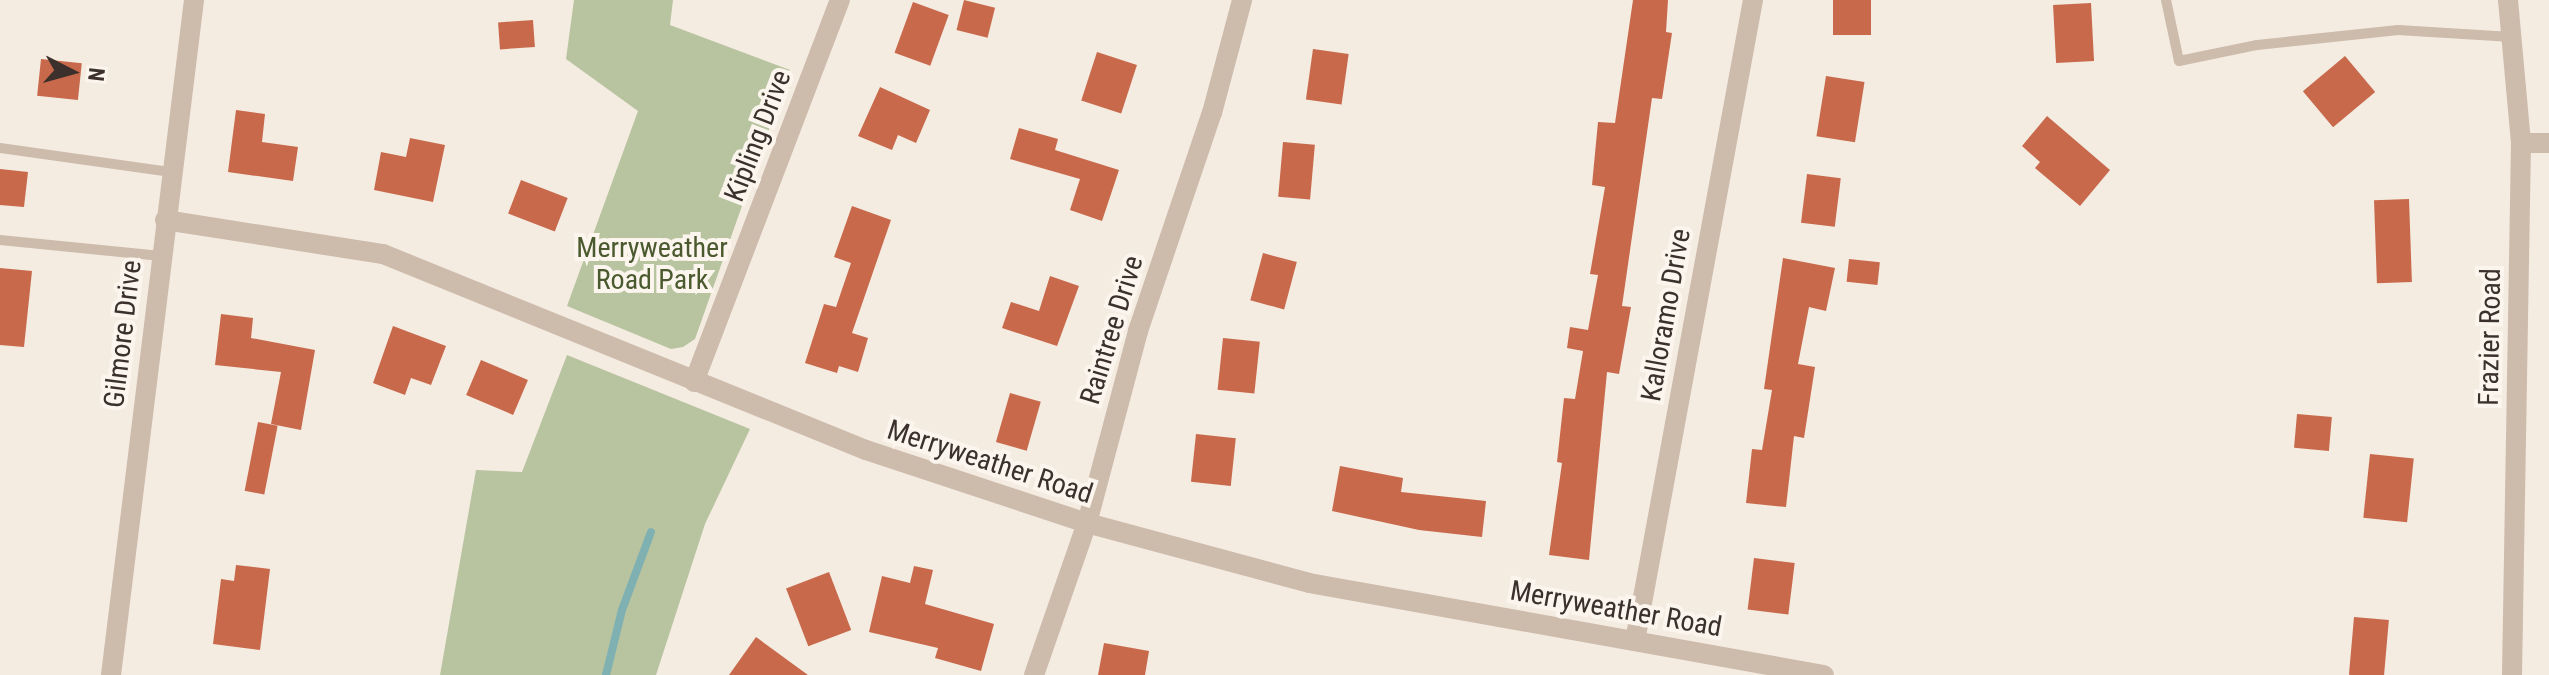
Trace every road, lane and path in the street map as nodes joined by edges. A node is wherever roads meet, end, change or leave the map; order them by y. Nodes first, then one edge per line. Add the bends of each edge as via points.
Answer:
1 (194, 0) edge
2 (840, 0) edge
3 (1242, 0) edge
4 (1753, 0) edge
5 (2166, 0) edge
6 (2508, 0) edge
7 (2512, 37) junction
8 (2521, 143) junction
9 (2549, 143) edge
10 (0, 148) edge
11 (171, 172) junction
12 (165, 220) junction
13 (0, 240) edge
14 (161, 256) junction
15 (694, 382) junction
16 (1087, 523) junction
17 (1635, 641) junction
18 (111, 675) edge
19 (1034, 675) edge
20 (1824, 675) edge
21 (2512, 675) edge

1 - 11 street, Gilmore Drive
2 - 15 street, Kipling Drive
3 - 16 street, Raintree Drive via 1212,113 1138,331
4 - 17 street, Kalloramo Drive
5 - 7 lane via 2179,61 2257,45 2370,32
6 - 7 street, Frazier Road
7 - 8 street, Frazier Road
8 - 9 street
8 - 21 street, Frazier Road
10 - 11 lane
11 - 12 street, Gilmore Drive
12 - 14 street, Gilmore Drive
12 - 15 street, Merryweather Road via 383,254
13 - 14 lane
14 - 18 street, Gilmore Drive
15 - 16 street, Merryweather Road via 974,489
16 - 17 street, Merryweather Road via 1309,583
16 - 19 street, Raintree Drive
17 - 20 street, Merryweather Road

